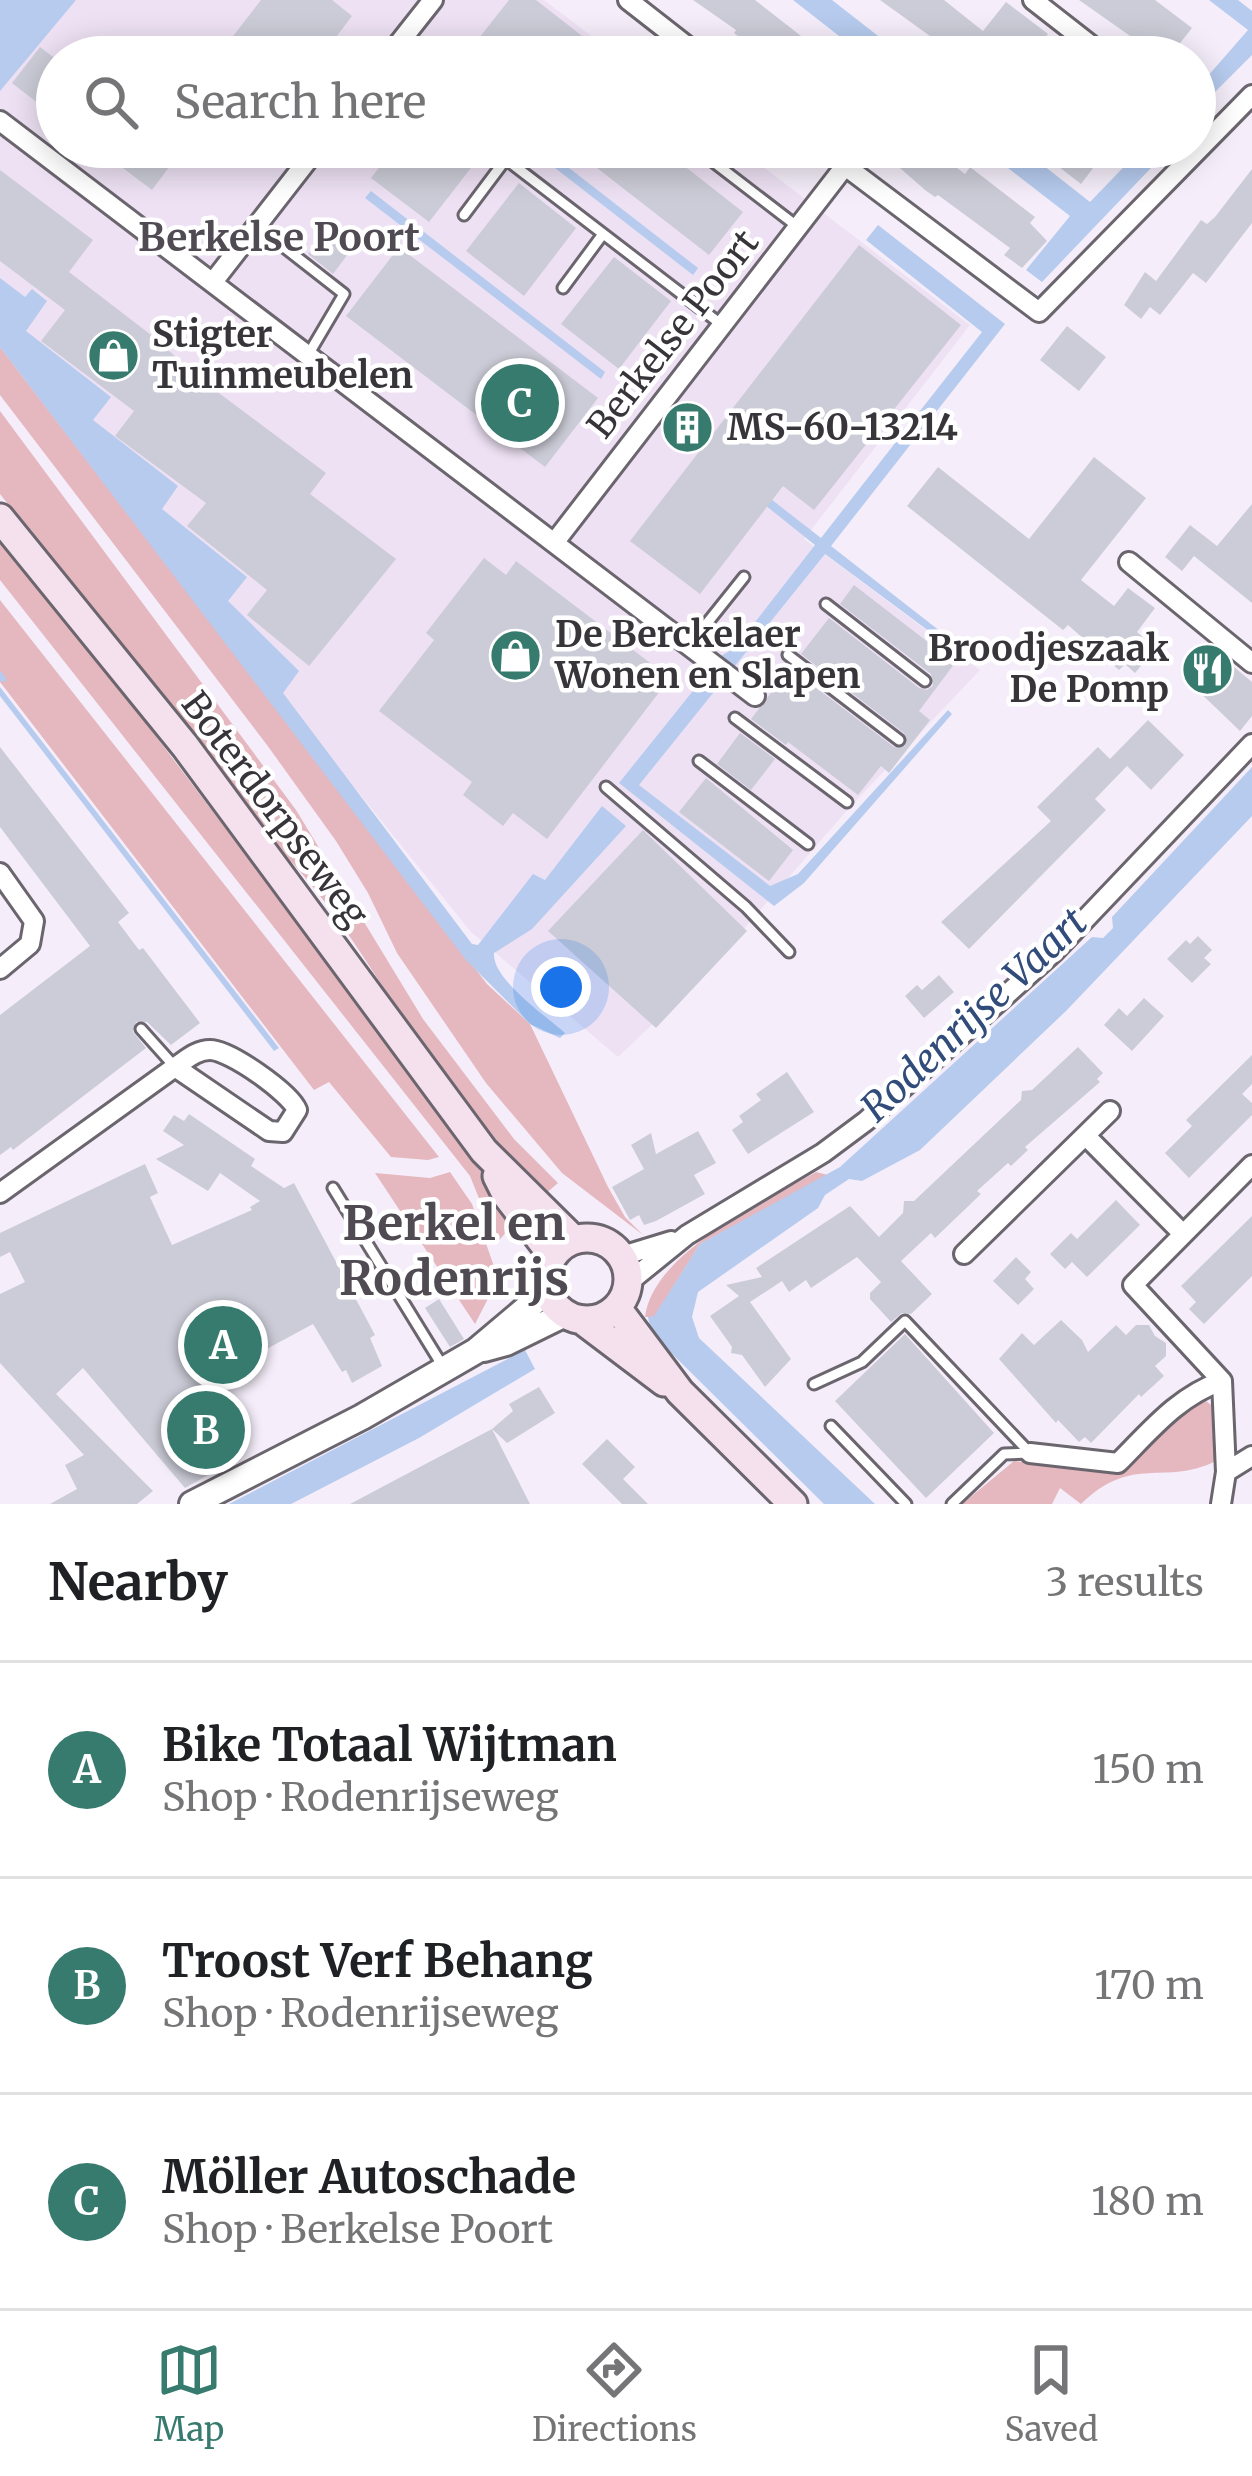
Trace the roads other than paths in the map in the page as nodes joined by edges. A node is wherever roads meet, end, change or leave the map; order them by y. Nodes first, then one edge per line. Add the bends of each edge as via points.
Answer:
1 (433, 0) edge
2 (628, 0) edge
3 (1034, 0) edge
4 (405, 36) edge
5 (674, 36) edge
6 (1078, 36) edge
7 (1252, 95) edge
8 (1234, 113) junction
9 (1, 124) edge
10 (1216, 124) edge
11 (1252, 126) edge
12 (36, 150) edge
13 (60, 168) edge
14 (302, 168) edge
15 (499, 168) edge
16 (518, 168) edge
17 (722, 168) edge
18 (843, 168) edge
19 (848, 168) edge
20 (1170, 168) edge
21 (464, 215) dead end
22 (257, 226) junction
23 (798, 226) junction
24 (604, 234) junction
25 (213, 282) junction
26 (563, 288) dead end
27 (722, 325) junction
28 (308, 355) junction
29 (0, 518) edge
30 (554, 543) junction
31 (1130, 562) dead end
32 (744, 577) dead end
33 (826, 604) dead end
34 (688, 647) junction
35 (788, 655) dead end
36 (1252, 663) edge
37 (925, 681) dead end
38 (755, 696) dead end
39 (736, 718) dead end
40 (899, 740) dead end
41 (1252, 744) edge
42 (700, 761) dead end
43 (606, 788) dead end
44 (847, 802) dead end
45 (808, 844) dead end
46 (0, 873) edge
47 (789, 952) dead end
48 (0, 969) edge
49 (140, 1029) dead end
50 (176, 1067) junction
51 (1110, 1111) dead end
52 (1085, 1136) junction
53 (1252, 1165) edge
54 (334, 1188) dead end
55 (0, 1193) edge
56 (1182, 1233) junction
57 (563, 1248) junction
58 (964, 1254) dead end
59 (625, 1269) junction
60 (548, 1291) junction
61 (616, 1308) junction
62 (573, 1317) junction
63 (476, 1351) junction
64 (445, 1370) junction
65 (1222, 1381) junction
66 (814, 1384) dead end
67 (680, 1392) junction
68 (831, 1426) dead end
69 (1030, 1453) junction
70 (1252, 1456) edge
71 (1226, 1472) junction
72 (192, 1504) edge
73 (793, 1504) edge
74 (906, 1504) edge
75 (952, 1504) edge
76 (1221, 1504) edge

1 - 4 street
2 - 5 street
3 - 6 street
7 - 8 street
8 - 10 street
8 - 11 street
9 - 12 street
13 - 25 street
14 - 22 street
15 - 21 lane
16 - 24 lane
17 - 23 lane
18 - 23 street, Berkelse Poort
19 - 20 street via 1040,312
22 - 25 street
22 - 28 lane via 344,293
23 - 27 street, Berkelse Poort
24 - 26 lane
24 - 27 lane
25 - 28 street
27 - 30 street, Berkelse Poort
28 - 30 street
29 - 57 main road, Boterdorpseweg via 185,746
30 - 34 street
31 - 36 street
32 - 34 lane
33 - 37 lane
34 - 38 street
35 - 40 lane
39 - 44 lane
41 - 59 street via 1054,951 866,1121
42 - 45 lane
43 - 47 lane
46 - 48 street via 34,921 30,944
49 - 50 lane
50 - 50 street via 202,1051 222,1052 287,1094 297,1110 283,1132 269,1131
50 - 55 street
51 - 52 street
52 - 56 street
52 - 58 street
53 - 56 street
54 - 64 lane
56 - 65 street via 1132,1285
57 - 59 main road via 600,1240
57 - 60 main road via 546,1272
59 - 61 main road
60 - 62 main road
60 - 63 street
61 - 62 main road via 602,1318
61 - 67 main road
62 - 63 street
62 - 67 main road
63 - 64 street
64 - 72 street
65 - 69 street via 1179,1402 1118,1463
65 - 71 street
66 - 69 lane via 862,1362 905,1321
67 - 73 main road
68 - 74 lane
69 - 75 lane via 1004,1454
70 - 71 street
71 - 76 street

